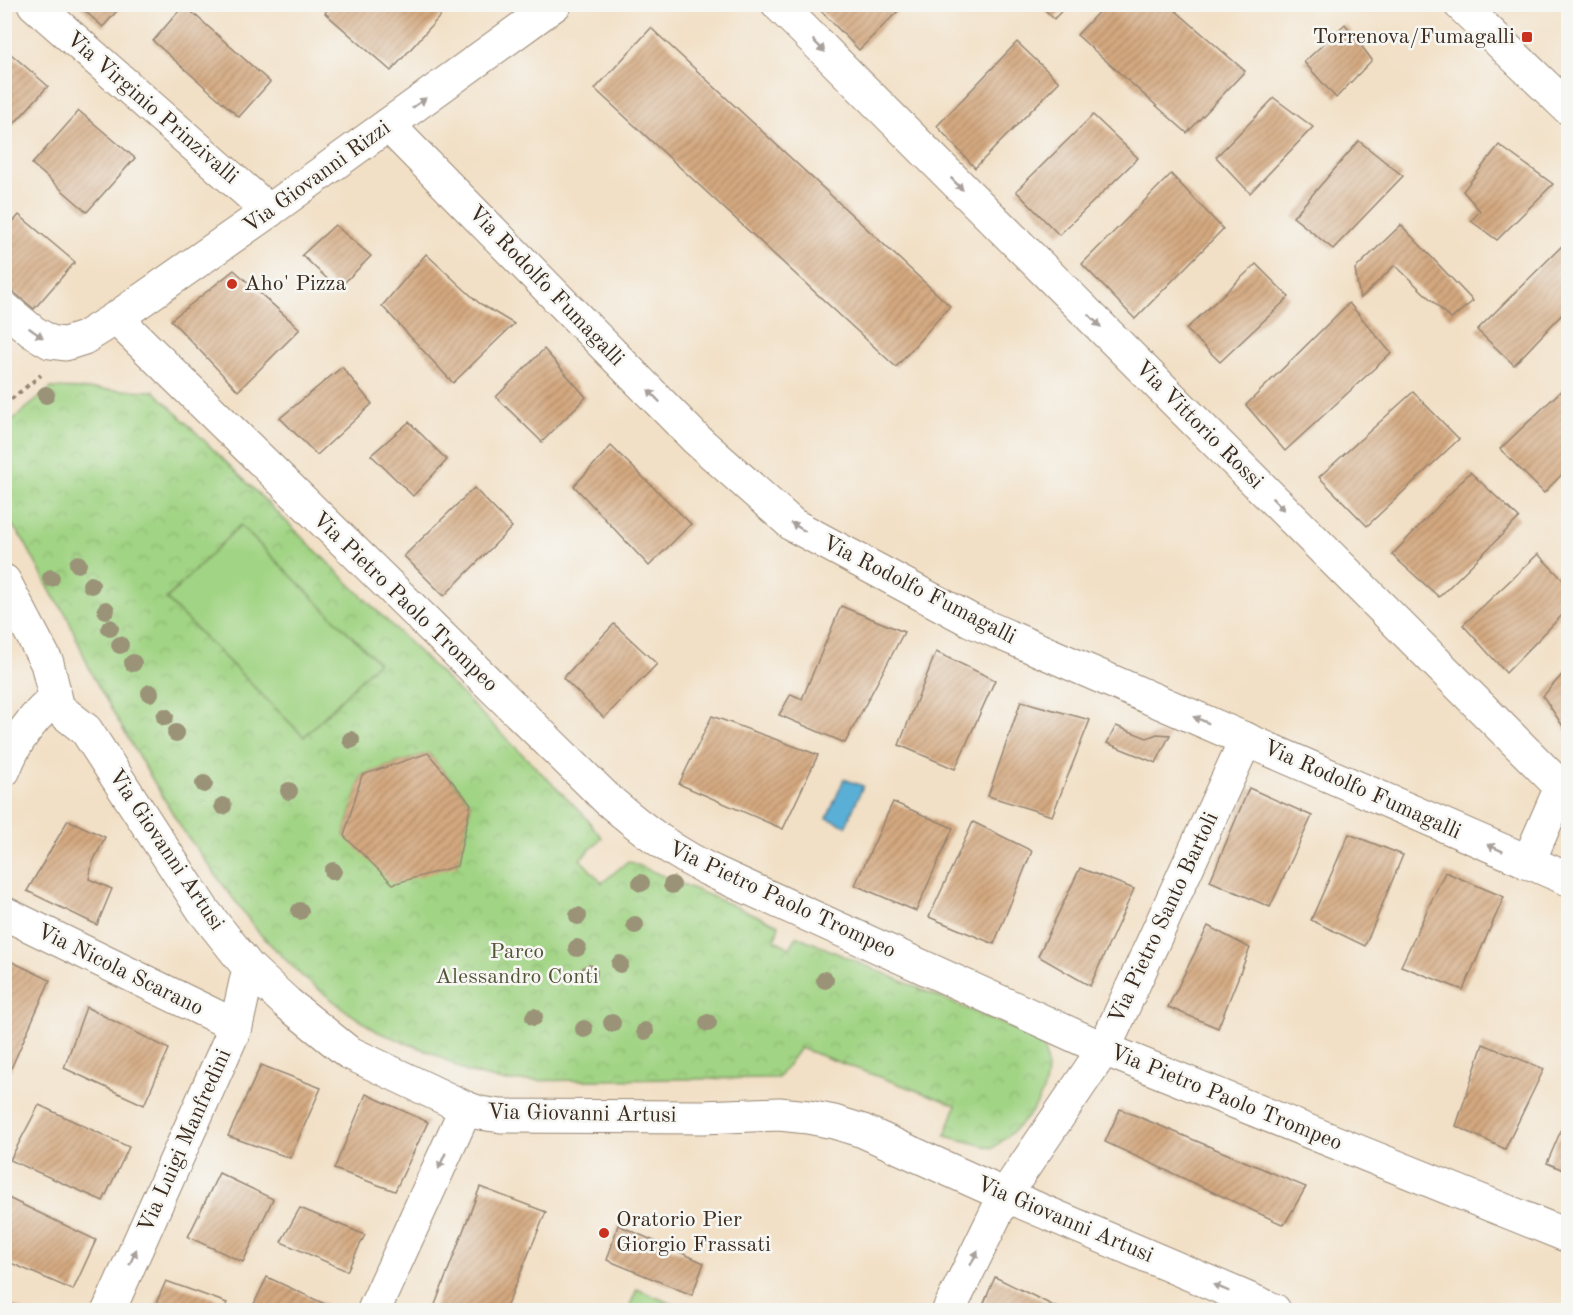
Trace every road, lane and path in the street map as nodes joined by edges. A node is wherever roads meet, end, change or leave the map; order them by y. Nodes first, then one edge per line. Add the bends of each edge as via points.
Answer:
1 (34, 4) edge
2 (778, 4) edge
3 (1460, 4) edge
4 (544, 7) edge
5 (1569, 108) edge
6 (388, 125) junction
7 (269, 211) junction
8 (4, 308) edge
9 (116, 318) junction
10 (4, 582) edge
11 (58, 708) junction
12 (1246, 739) junction
13 (4, 770) edge
14 (1528, 863) junction
15 (1569, 879) edge
16 (4, 913) edge
17 (249, 968) junction
18 (236, 1026) junction
19 (1104, 1048) junction
20 (466, 1108) junction
21 (1005, 1196) junction
22 (1569, 1236) edge
23 (110, 1311) edge
24 (374, 1311) edge
25 (949, 1311) edge
26 (1274, 1311) edge

1 - 7 street, Via Virginio Prinzivalli
2 -> 14 street, Via Vittorio Rossi via 1561,787
3 - 5 street
6 -> 4 street, Via Giovanni Rizzi
6 - 7 street, Via Giovanni Rizzi
12 -> 6 street, Via Rodolfo Fumagalli via 969,620 793,525 696,439
7 - 9 street, Via Giovanni Rizzi
8 -> 9 street, Via Giovanni Rizzi via 33,332 50,342 65,344 84,339
9 - 19 street, Via Pietro Paolo Trompeo via 638,826 700,866
10 - 11 street via 47,663
11 - 13 street via 49,704 33,719 18,739
11 - 17 street, Via Giovanni Artusi via 86,730 203,910
14 -> 12 street, Via Rodolfo Fumagalli
12 - 19 street, Via Pietro Santo Bartoli
14 - 15 street, Via Rodolfo Fumagalli
16 - 18 street, Via Nicola Scarano
17 - 18 street, Via Luigi Manfredini
17 - 20 street, Via Giovanni Artusi via 348,1052
23 -> 18 street, Via Luigi Manfredini
19 - 21 street, Via Pietro Santo Bartoli
19 - 22 street, Via Pietro Paolo Trompeo
20 - 21 street, Via Giovanni Artusi via 518,1116 808,1117 863,1131
20 -> 24 street
25 -> 21 street, Via Pietro Santo Bartoli
26 -> 21 street, Via Giovanni Artusi

